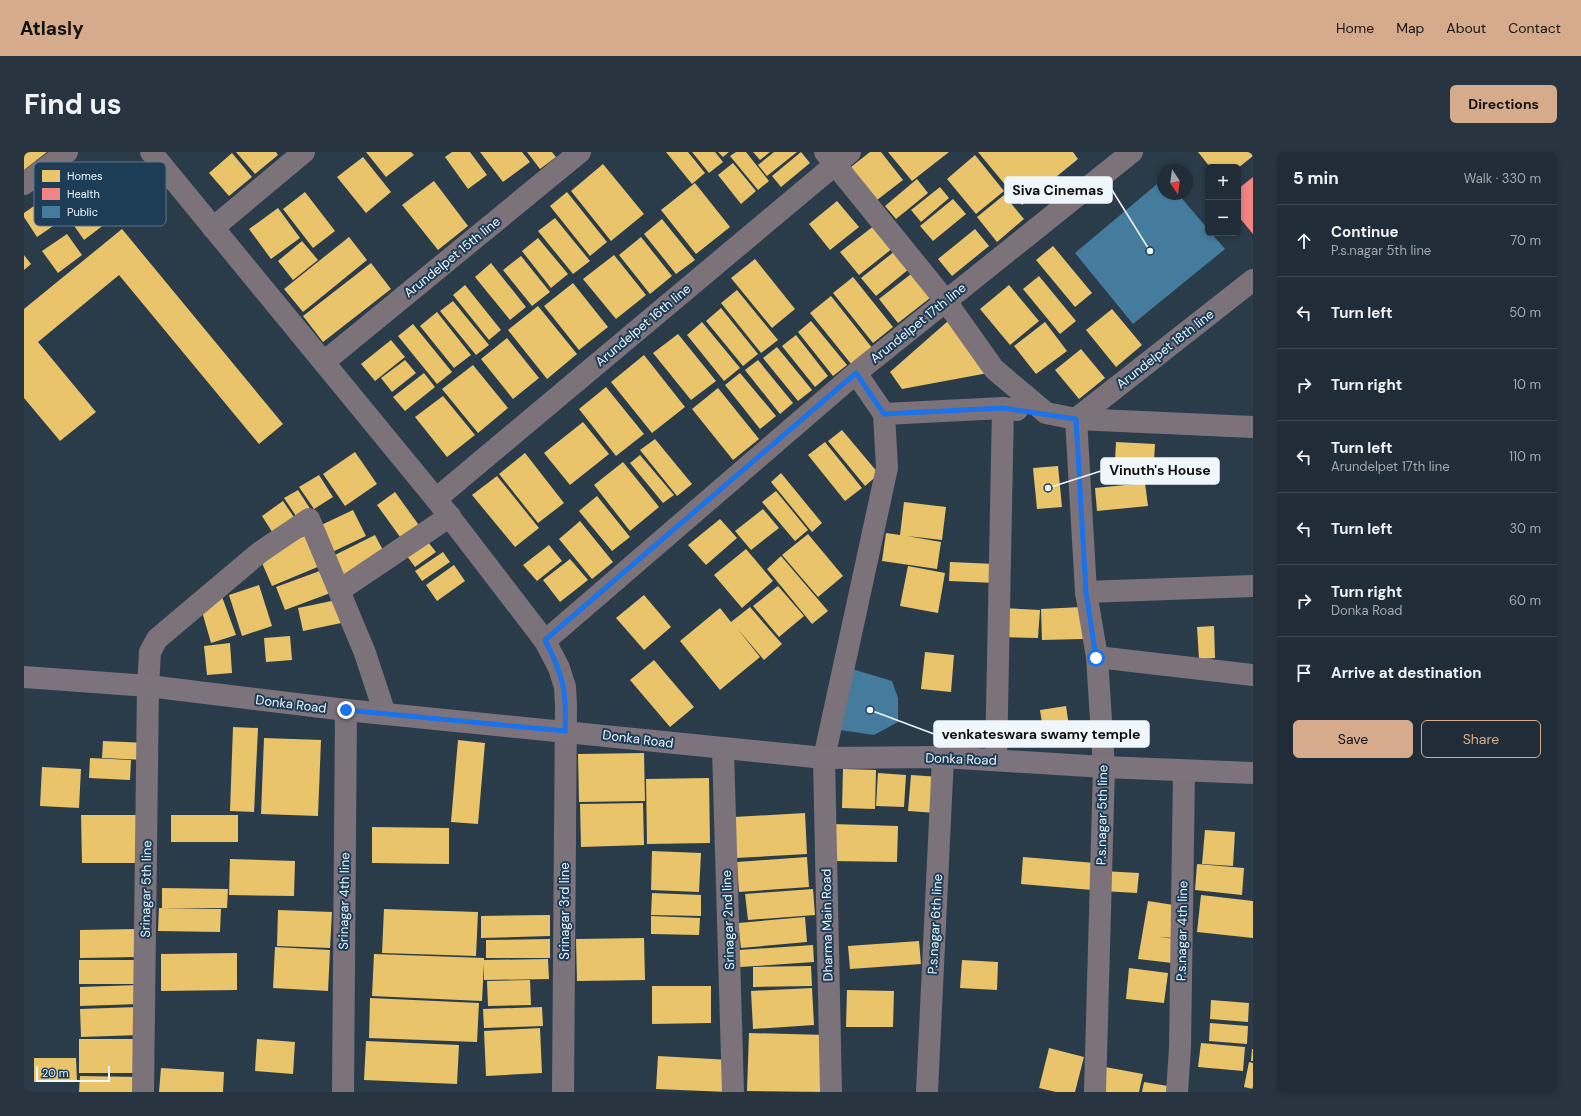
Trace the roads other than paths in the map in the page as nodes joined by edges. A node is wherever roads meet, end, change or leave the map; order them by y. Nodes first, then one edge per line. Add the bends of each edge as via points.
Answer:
1 (67, 152) edge
2 (151, 152) edge
3 (304, 152) edge
4 (580, 152) edge
5 (1132, 152) edge
6 (837, 156) edge
7 (54, 162) edge
8 (159, 162) edge
9 (166, 170) edge
10 (34, 177) edge
11 (24, 184) edge
12 (213, 228) junction
13 (1253, 280) edge
14 (945, 300) junction
15 (324, 362) junction
16 (856, 373) junction
17 (1003, 408) junction
18 (1046, 413) junction
19 (884, 414) junction
20 (1076, 419) junction
21 (1253, 427) edge
22 (436, 499) junction
23 (450, 516) junction
24 (1253, 586) edge
25 (340, 590) junction
26 (1086, 592) junction
27 (545, 640) junction
28 (1096, 658) junction
29 (1253, 675) edge
30 (24, 677) edge
31 (148, 686) junction
32 (346, 710) junction
33 (385, 714) junction
34 (565, 731) junction
35 (722, 749) junction
36 (943, 757) junction
37 (824, 758) junction
38 (996, 760) junction
39 (1104, 767) junction
40 (1184, 771) junction
41 (1253, 773) edge
42 (836, 1091) edge
43 (143, 1092) edge
44 (343, 1092) edge
45 (563, 1092) edge
46 (734, 1092) edge
47 (927, 1092) edge
48 (1095, 1092) edge
49 (1177, 1092) edge

1 - 7 street
2 - 8 street, Srinagar 3rd line
3 - 12 street
4 - 15 street, Arundelpet 15th line
5 - 14 street, Arundelpet 17th line
6 - 14 street
6 - 22 street, Arundelpet 16th line
9 - 12 street, Srinagar 3rd line
10 - 11 street
12 - 15 street, Srinagar 3rd line
13 - 20 street, Arundelpet 18th line
14 - 16 street, Arundelpet 17th line
14 - 18 street via 994,369
15 - 22 street, Srinagar 3rd line
16 - 19 street
16 - 27 street, Arundelpet 17th line
17 - 18 street
17 - 19 street
17 - 38 street
18 - 20 street
19 - 37 street, Dharma Main Road via 887,468
20 - 21 street
20 - 26 street, P.s.nagar 5th line
22 - 23 street, Srinagar 3rd line
23 - 25 street
23 - 27 street, Srinagar 3rd line
24 - 26 street
25 - 31 street, Srinagar 5th line via 309,519 259,553 157,639 150,652
25 - 33 street via 366,653
26 - 28 street, P.s.nagar 5th line
27 - 34 street, Srinagar 3rd line via 565,687
28 - 29 street
28 - 39 street, P.s.nagar 5th line
30 - 31 street, Donka Road
31 - 32 street, Donka Road
31 - 43 street, Srinagar 5th line
32 - 33 street, Donka Road
32 - 44 street, Srinagar 4th line
33 - 34 street, Donka Road
34 - 35 street, Donka Road
34 - 45 street, Srinagar 3rd line
35 - 37 street, Donka Road
35 - 46 street, Srinagar 2nd line
36 - 37 street, Donka Road
36 - 38 street, Donka Road
36 - 47 street, P.s.nagar 6th line
37 - 42 street, Dharma Main Road
38 - 39 street, Donka Road
39 - 40 street, Donka Road
39 - 48 street, P.s.nagar 5th line
40 - 41 street, Donka Road
40 - 49 street, P.s.nagar 4th line via 1180,1048

